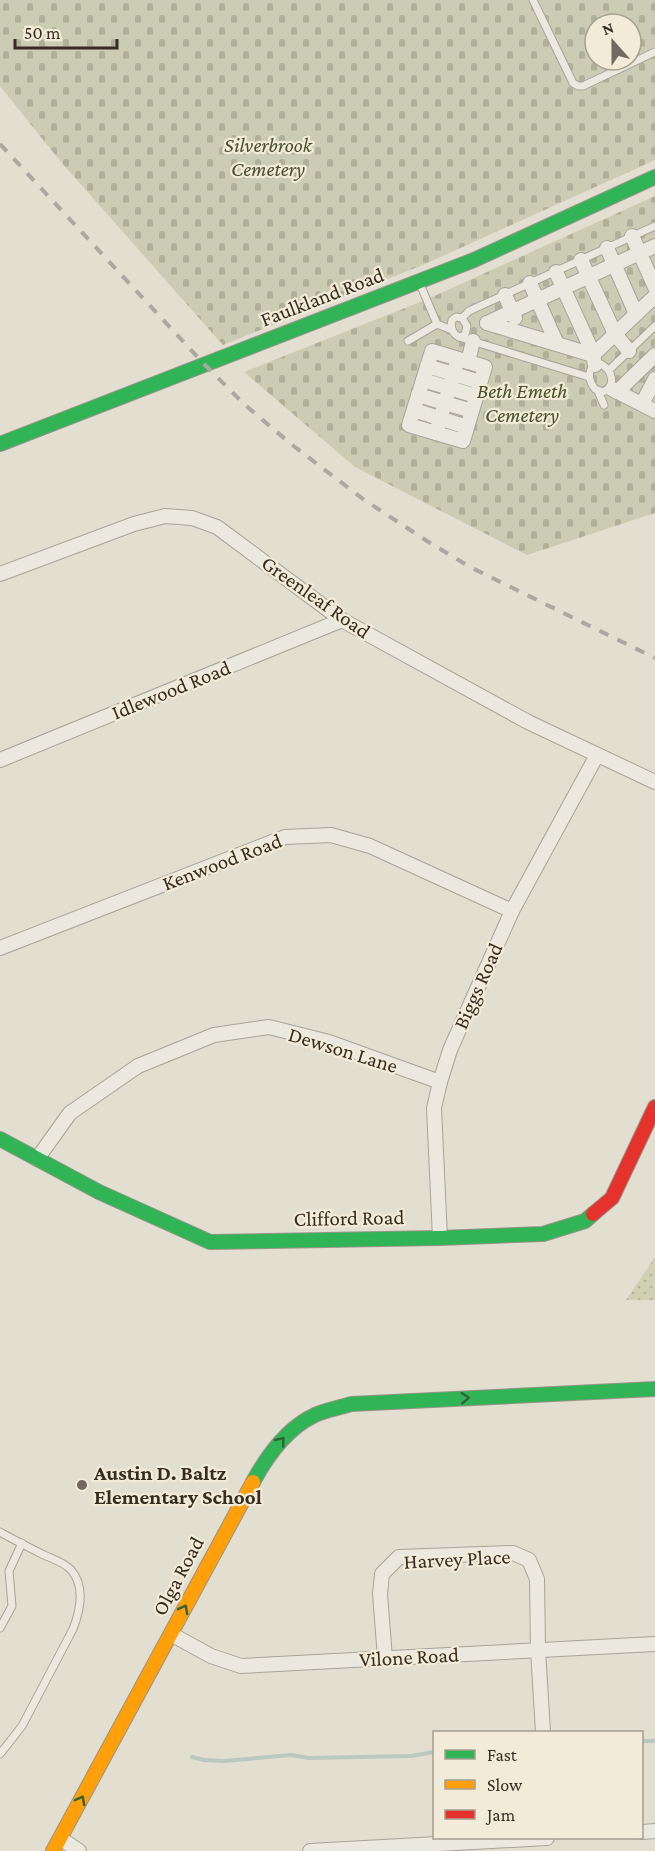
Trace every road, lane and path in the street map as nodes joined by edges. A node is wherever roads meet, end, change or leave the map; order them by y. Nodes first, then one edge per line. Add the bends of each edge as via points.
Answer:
1 (533, 0) edge
2 (655, 52) edge
3 (655, 177) edge
4 (655, 226) edge
5 (632, 236) junction
6 (655, 246) edge
7 (607, 248) junction
8 (639, 253) junction
9 (581, 260) junction
10 (614, 265) junction
11 (555, 272) junction
12 (589, 276) junction
13 (419, 282) junction
14 (530, 283) junction
15 (655, 287) edge
16 (563, 288) junction
17 (505, 295) junction
18 (655, 296) edge
19 (538, 300) junction
20 (512, 311) junction
21 (636, 314) junction
22 (462, 318) junction
23 (437, 324) junction
24 (655, 326) edge
25 (452, 330) junction
26 (522, 333) junction
27 (615, 334) junction
28 (459, 337) junction
29 (408, 341) dead end
30 (473, 342) junction
31 (557, 344) junction
32 (629, 351) junction
33 (655, 355) edge
34 (463, 360) junction
35 (427, 366) junction
36 (597, 367) junction
37 (639, 370) junction
38 (453, 374) junction
39 (655, 379) edge
40 (423, 380) junction
41 (480, 382) junction
42 (450, 388) junction
43 (609, 390) junction
44 (418, 395) junction
45 (476, 396) junction
46 (445, 403) junction
47 (642, 404) junction
48 (604, 405) dead end
49 (414, 410) junction
50 (472, 411) junction
51 (655, 411) edge
52 (441, 418) junction
53 (467, 427) junction
54 (436, 433) junction
55 (0, 444) edge
56 (0, 574) edge
57 (342, 620) junction
58 (597, 755) junction
59 (0, 760) edge
60 (655, 782) edge
61 (512, 911) junction
62 (0, 948) edge
63 (440, 1082) junction
64 (655, 1107) edge
65 (0, 1139) edge
66 (37, 1159) junction
67 (440, 1238) junction
68 (655, 1389) edge
69 (0, 1532) edge
70 (22, 1543) junction
71 (0, 1628) edge
72 (171, 1634) junction
73 (655, 1644) edge
74 (538, 1650) junction
75 (385, 1658) junction
76 (543, 1731) edge
77 (0, 1754) edge
78 (60, 1838) junction
79 (532, 1839) edge
80 (351, 1850) edge
81 (53, 1851) edge
82 (79, 1851) edge
83 (310, 1851) edge

1 - 2 lane via 573,83 578,86
3 - 13 street, Faulkland Road
4 - 5 lane
5 - 7 lane
5 - 8 street
6 - 8 street
7 - 9 lane
7 - 10 street
8 - 10 street
8 - 15 street
9 - 11 lane
9 - 12 street
10 - 12 street
10 - 21 street
11 - 14 lane
11 - 16 street
12 - 16 street
12 - 27 street
13 - 23 lane
13 - 55 street, Faulkland Road
14 - 17 lane
14 - 19 street
16 - 19 street
16 - 36 street
17 - 20 street
17 - 22 lane
18 - 21 street
19 - 20 street
19 - 31 street
20 - 26 street
20 - 26 street via 487,323
21 - 27 street
22 - 25 lane via 452,320
22 - 28 lane via 467,332
23 - 25 lane
23 - 29 lane
24 - 32 lane
25 - 28 lane
26 - 31 street
27 - 32 street
27 - 36 street
28 - 30 lane
30 - 34 street
30 - 36 lane
31 - 36 street
32 - 36 lane
33 - 37 street
34 - 35 street via 432,351
34 - 38 street
34 - 41 street via 485,367
35 - 38 street
35 - 40 street
36 - 43 lane via 612,377
36 - 43 lane via 592,385
37 - 39 street
37 - 43 street
38 - 41 street
38 - 42 street
39 - 47 street
40 - 42 street
40 - 44 street
41 - 45 street
42 - 45 street
42 - 46 street
43 - 47 street
43 - 48 lane
44 - 46 street
44 - 49 street
45 - 50 street
46 - 50 street
46 - 52 street
47 - 51 street
49 - 52 street
49 - 54 street via 410,425
50 - 53 street
52 - 53 street
52 - 54 street
53 - 54 street via 463,441
56 - 57 street, Greenleaf Road via 134,524 165,516 192,518 217,527
57 - 58 street, Greenleaf Road via 528,722
57 - 59 street, Idlewood Road
58 - 60 street, Greenleaf Road
58 - 61 street, Biggs Road
61 - 62 street, Kenwood Road via 370,846 331,835 285,837
61 - 63 street, Biggs Road via 450,1050
63 - 66 street, Dewson Lane via 329,1042 269,1027 214,1035 138,1066 70,1113
63 - 67 street, Biggs Road via 434,1108
64 - 67 street, Clifford Road via 612,1198 585,1221 543,1234
65 - 66 street, Clifford Road
66 - 67 street, Clifford Road via 210,1242
72 -> 68 street, Olga Road via 262,1465 288,1433 315,1415 351,1404
69 - 70 lane
70 - 71 lane via 9,1571 12,1606
70 - 77 lane via 72,1571 81,1598 80,1612 22,1726
72 - 75 street, Vilone Road via 211,1656 241,1666
78 -> 72 street, Olga Road
73 - 74 street, Vilone Road
74 - 75 street, Vilone Road
74 - 75 street, Harvey Place via 537,1579 529,1560 513,1553 399,1557 382,1574
74 - 76 street, Harvey Place
78 - 81 street, Olga Road
78 - 82 street
79 - 80 street
80 - 83 street

